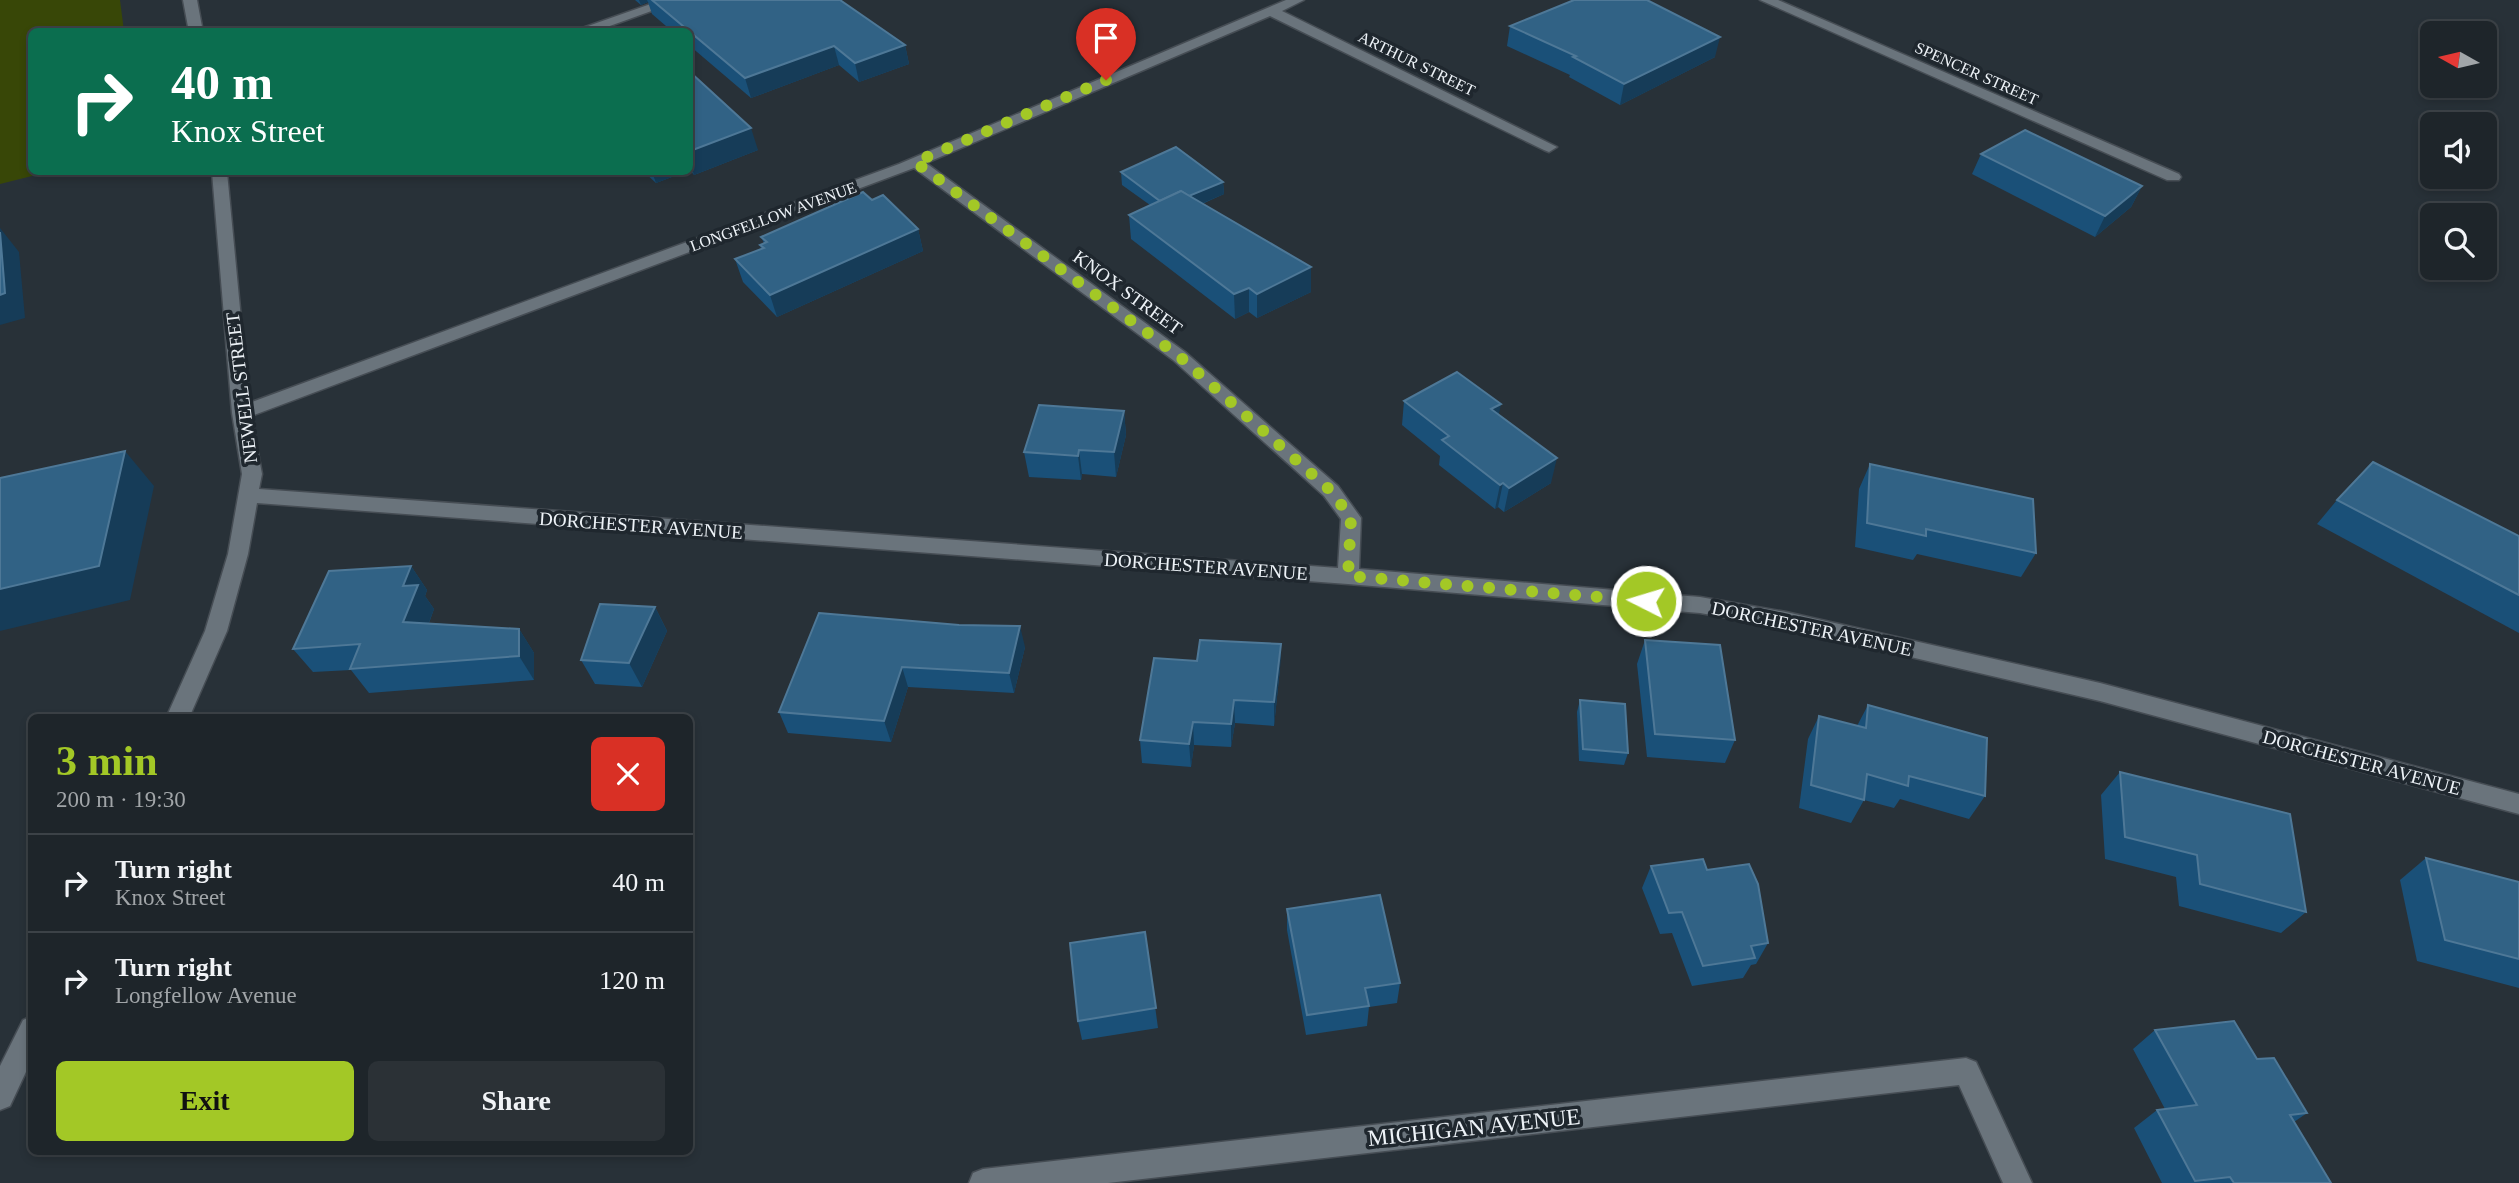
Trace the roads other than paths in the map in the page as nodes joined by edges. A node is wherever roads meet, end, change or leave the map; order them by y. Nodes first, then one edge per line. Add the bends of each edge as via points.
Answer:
1 (190, 0) edge
2 (675, 0) edge
3 (1297, 0) edge
4 (1767, 0) edge
5 (1270, 11) junction
6 (195, 28) edge
7 (590, 28) edge
8 (1549, 147) dead end
9 (915, 162) junction
10 (219, 175) edge
11 (2173, 177) dead end
12 (241, 413) junction
13 (249, 495) junction
14 (1348, 576) junction
15 (179, 714) edge
16 (2519, 804) edge
17 (28, 1037) edge
18 (0, 1096) edge
19 (983, 1183) edge
20 (2018, 1183) edge

1 - 6 street
2 - 7 street
3 - 5 street, LONGFELLOW AVENUE
4 - 11 street, SPENCER STREET
5 - 8 street, ARTHUR STREET
5 - 9 street, LONGFELLOW AVENUE
9 - 12 street, LONGFELLOW AVENUE
9 - 14 street, KNOX STREET via 1179,356 1331,491 1351,518
10 - 12 street, NEWELL STREET
12 - 13 street, NEWELL STREET via 252,474
13 - 14 street, DORCHESTER AVENUE
13 - 15 street, NEWELL STREET via 216,631
14 - 16 street, DORCHESTER AVENUE via 1700,606 1786,620 2100,692
17 - 18 street
19 - 20 street, MICHIGAN AVENUE via 1966,1071

